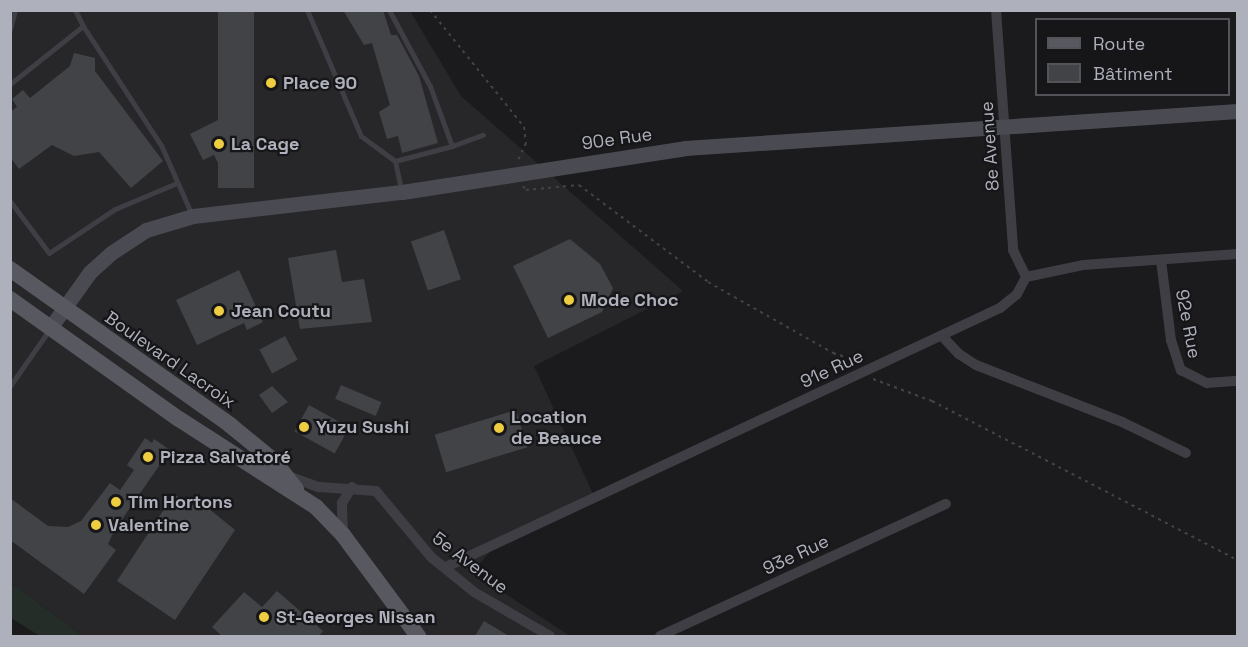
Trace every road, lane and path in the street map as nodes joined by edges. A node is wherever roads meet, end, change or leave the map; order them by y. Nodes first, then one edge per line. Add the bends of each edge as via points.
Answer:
1 (15, 10) edge
2 (75, 10) edge
3 (307, 10) edge
4 (389, 10) edge
5 (430, 10) edge
6 (996, 10) edge
7 (83, 26) junction
8 (10, 29) edge
9 (10, 84) edge
10 (1238, 111) edge
11 (1005, 126) junction
12 (483, 135) dead end
13 (452, 146) junction
14 (395, 161) junction
15 (517, 163) dead end
16 (177, 183) junction
17 (522, 183) dead end
18 (402, 192) junction
19 (10, 201) edge
20 (193, 216) junction
21 (1238, 254) edge
22 (1161, 260) junction
23 (10, 269) edge
24 (1026, 277) junction
25 (10, 299) edge
26 (63, 310) junction
27 (50, 328) junction
28 (942, 336) junction
29 (860, 364) dead end
30 (872, 377) dead end
31 (1238, 381) edge
32 (10, 386) edge
33 (1186, 453) dead end
34 (286, 475) junction
35 (352, 487) junction
36 (298, 493) junction
37 (946, 504) dead end
38 (343, 535) junction
39 (1238, 560) edge
40 (446, 567) junction
41 (418, 636) edge
42 (550, 636) edge
43 (660, 636) edge

1 - 8 lane
2 - 7 lane
3 - 14 lane via 360,136
4 - 13 lane via 426,78
5 - 15 path via 524,127 526,143
6 - 11 street, 8e Avenue
7 - 9 lane
7 - 16 lane via 161,145
10 - 11 street, 90e Rue
11 - 18 street, 90e Rue via 685,148
11 - 24 street, 8e Avenue via 1012,250
12 - 13 lane
13 - 14 lane
14 - 18 lane
16 - 19 lane via 115,209 49,253
16 - 20 lane
17 - 29 path via 526,190 579,185 708,282 770,319
18 - 20 street, 90e Rue
20 - 26 street, 90e Rue via 146,230 111,253 90,272
21 - 22 street
22 - 24 street via 1083,265
22 - 31 street, 92e Rue via 1173,349 1181,370 1207,383
23 - 26 main road, Boulevard Lacroix
24 - 28 street, 91e Rue via 1009,302
25 - 27 main road, Boulevard Lacroix
26 - 27 street, 90e Rue
26 - 34 main road, Boulevard Lacroix via 230,425
27 - 32 lane
27 - 36 main road, Boulevard Lacroix via 226,450
28 - 33 street via 976,365 1122,422
28 - 40 street, 91e Rue
30 - 39 path via 932,401
34 - 35 street, 5e Avenue via 319,488
34 - 36 main road, Boulevard Lacroix
35 - 38 street via 342,503
35 - 40 street, 5e Avenue via 376,491 414,540
36 - 38 main road, Boulevard Lacroix
37 - 43 street, 93e Rue
38 - 41 main road, Boulevard Lacroix
40 - 42 street, 5e Avenue via 474,592

